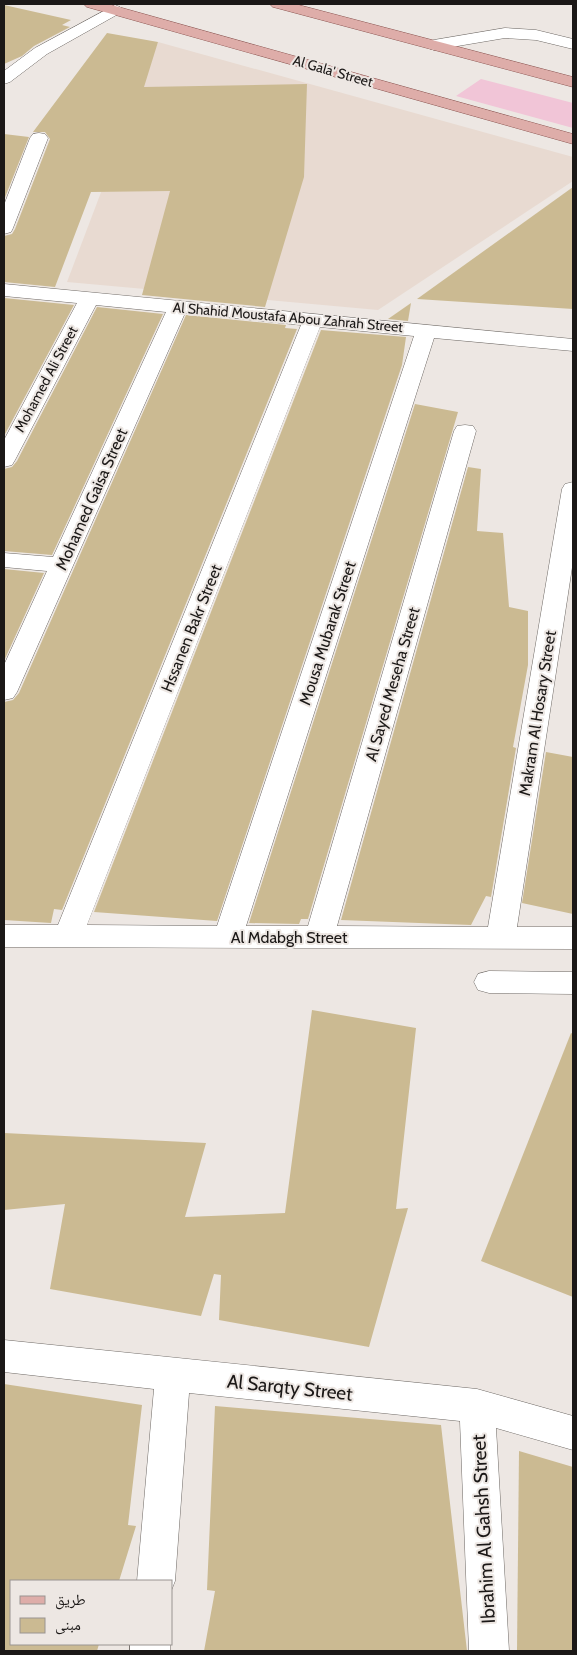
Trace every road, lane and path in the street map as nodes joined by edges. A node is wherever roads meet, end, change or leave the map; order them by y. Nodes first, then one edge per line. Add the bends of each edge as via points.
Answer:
1 (92, 4) edge
2 (278, 4) edge
3 (115, 10) junction
4 (573, 44) edge
5 (434, 45) junction
6 (4, 79) edge
7 (573, 82) edge
8 (38, 138) dead end
9 (573, 140) edge
10 (4, 228) edge
11 (4, 290) edge
12 (89, 299) junction
13 (178, 307) junction
14 (313, 320) junction
15 (426, 330) junction
16 (573, 345) edge
17 (465, 431) dead end
18 (4, 460) edge
19 (573, 489) edge
20 (4, 560) edge
21 (61, 565) junction
22 (4, 692) edge
23 (4, 936) edge
24 (68, 936) junction
25 (228, 936) junction
26 (319, 937) junction
27 (502, 938) junction
28 (573, 938) edge
29 (489, 982) dead end
30 (573, 983) edge
31 (4, 1356) edge
32 (173, 1375) junction
33 (478, 1406) junction
34 (573, 1433) edge
35 (156, 1580) edge
36 (489, 1651) edge

1 - 3 main road, Al Gala' Street
2 - 5 main road
3 - 6 street via 41,52
3 - 9 main road, Al Gala' Street
4 - 5 street via 536,35 505,33
5 - 7 main road
8 - 10 street
11 - 12 street, Al Shahid Moustafa Abou Zahrah Street
12 - 13 street, Al Shahid Moustafa Abou Zahrah Street
12 - 18 street, Mohamed Ali Street
13 - 14 street, Al Shahid Moustafa Abou Zahrah Street
13 - 21 street, Mohamed Gaisa Street
14 - 15 street, Al Shahid Moustafa Abou Zahrah Street
14 - 24 street, Hssanen Bakr Street
15 - 16 street, Al Shahid Moustafa Abou Zahrah Street
15 - 25 street, Mousa Mubarak Street
17 - 26 street, Al Sayed Meseha Street
19 - 27 street, Makram Al Hosary Street
20 - 21 street
21 - 22 street, Mohamed Gaisa Street
23 - 24 street, Al Mdabgh Street
24 - 25 street, Al Mdabgh Street
25 - 26 street, Al Mdabgh Street
26 - 27 street, Al Mdabgh Street
27 - 28 street, Al Mdabgh Street
29 - 30 street
31 - 32 street, Al Sarqty Street
32 - 33 street, Al Sarqty Street
32 - 35 street
33 - 34 street, Al Sarqty Street
33 - 36 street, Ibrahim Al Gahsh Street

